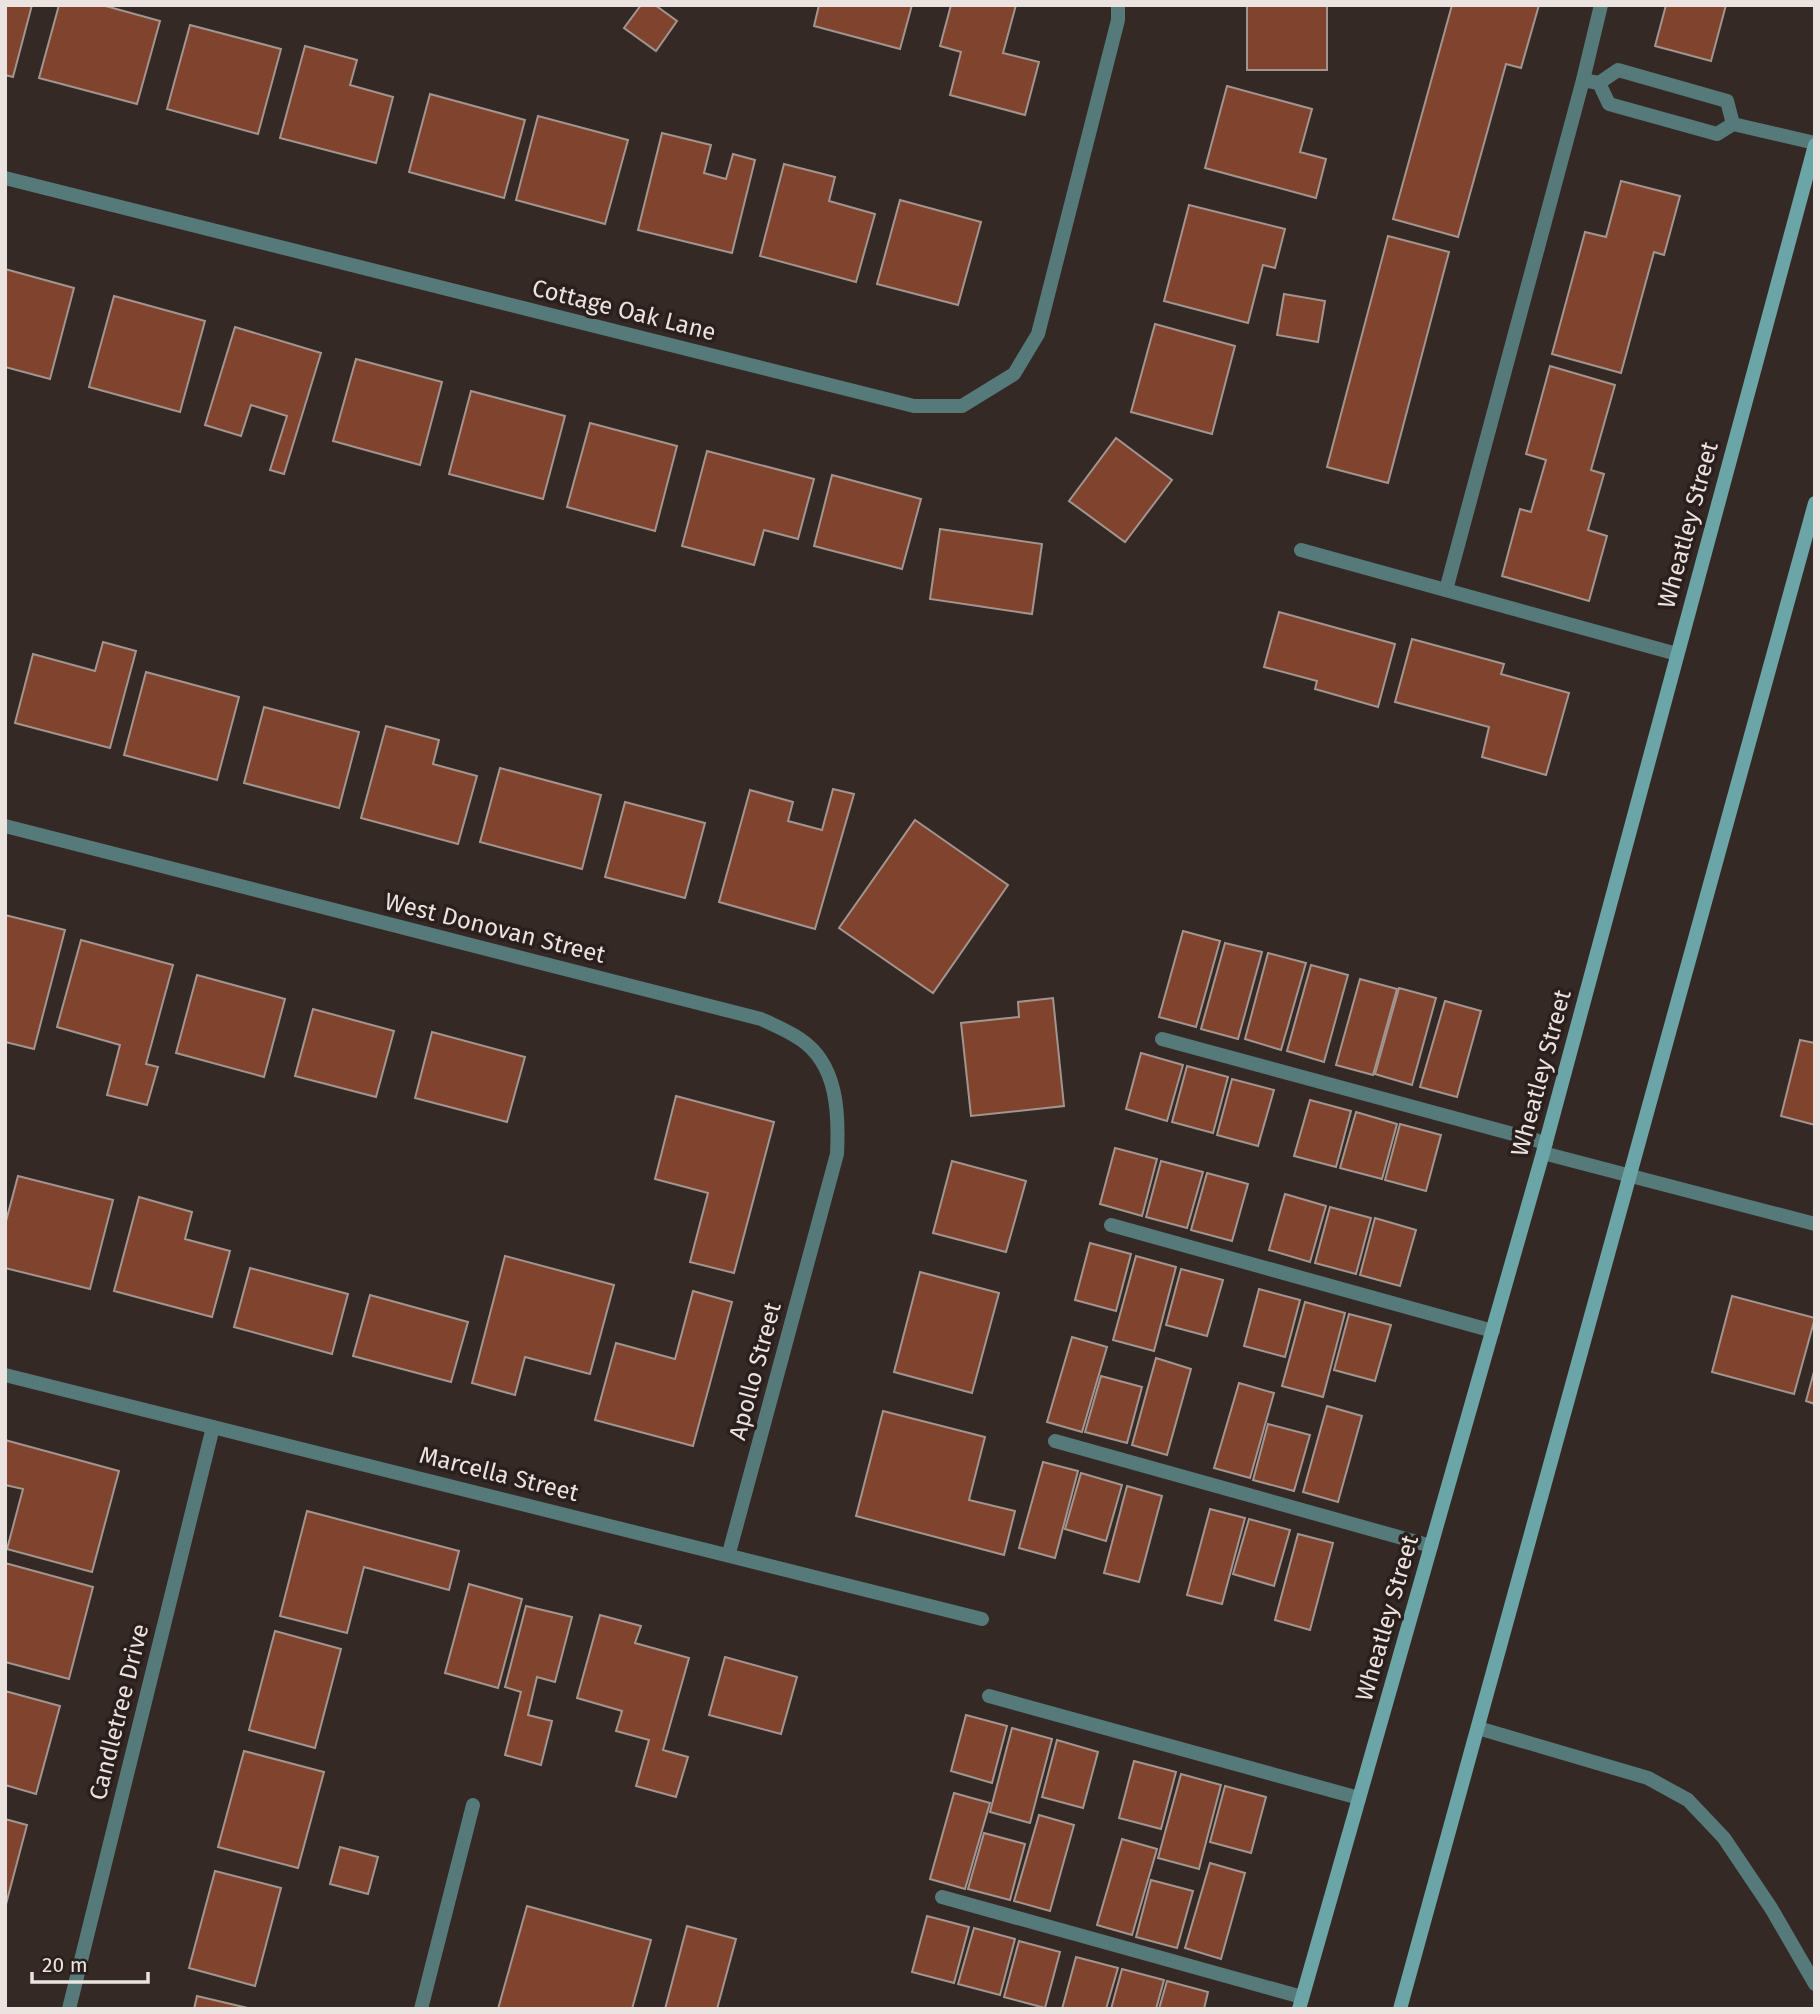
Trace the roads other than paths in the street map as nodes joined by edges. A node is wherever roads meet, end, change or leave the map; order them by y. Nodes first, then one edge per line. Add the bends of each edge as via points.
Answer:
1 (1118, 5) edge
2 (1601, 5) edge
3 (1583, 80) junction
4 (1599, 83) junction
5 (1733, 124) junction
6 (1815, 144) edge
7 (5, 178) edge
8 (1815, 503) edge
9 (1301, 550) dead end
10 (1446, 590) junction
11 (1677, 654) junction
12 (5, 826) edge
13 (1162, 1039) dead end
14 (1545, 1148) junction
15 (1632, 1177) junction
16 (824, 1201) joint
17 (1111, 1224) dead end
18 (1815, 1224) edge
19 (1493, 1331) junction
20 (5, 1375) edge
21 (213, 1427) junction
22 (1055, 1441) dead end
23 (1431, 1546) junction
24 (729, 1553) junction
25 (982, 1619) dead end
26 (989, 1696) dead end
27 (1478, 1728) junction
28 (1359, 1798) junction
29 (473, 1805) dead end
30 (942, 1897) dead end
31 (1815, 1984) edge
32 (1301, 2003) edge
33 (69, 2009) edge
34 (421, 2009) edge
35 (1400, 2009) edge

1 - 7 street, Cottage Oak Lane via 1083,167 1038,334 1014,374 962,406 914,406
2 - 3 street
3 - 4 street
3 - 10 street
4 - 5 street via 1608,104 1717,134
4 - 5 street via 1618,70 1727,101
5 - 6 street
6 - 11 main road, Wheatley Street
8 - 15 main road
9 - 10 street
10 - 11 street
11 - 14 main road, Wheatley Street
12 - 16 street, West Donovan Street via 761,1019 802,1040 827,1070 839,1111 837,1154
13 - 14 street
14 - 15 street
14 - 19 main road, Wheatley Street
15 - 18 street
15 - 27 main road
16 - 24 street, Apollo Street
17 - 19 street
19 - 23 main road, Wheatley Street
20 - 21 street, Marcella Street
21 - 24 street, Marcella Street
21 - 33 street, Candletree Drive
22 - 23 street
23 - 28 main road, Wheatley Street
24 - 25 street, Marcella Street
26 - 28 street
27 - 31 street via 1648,1778 1688,1800 1724,1839
27 - 35 main road
28 - 32 main road, Wheatley Street
29 - 34 street
30 - 32 street

